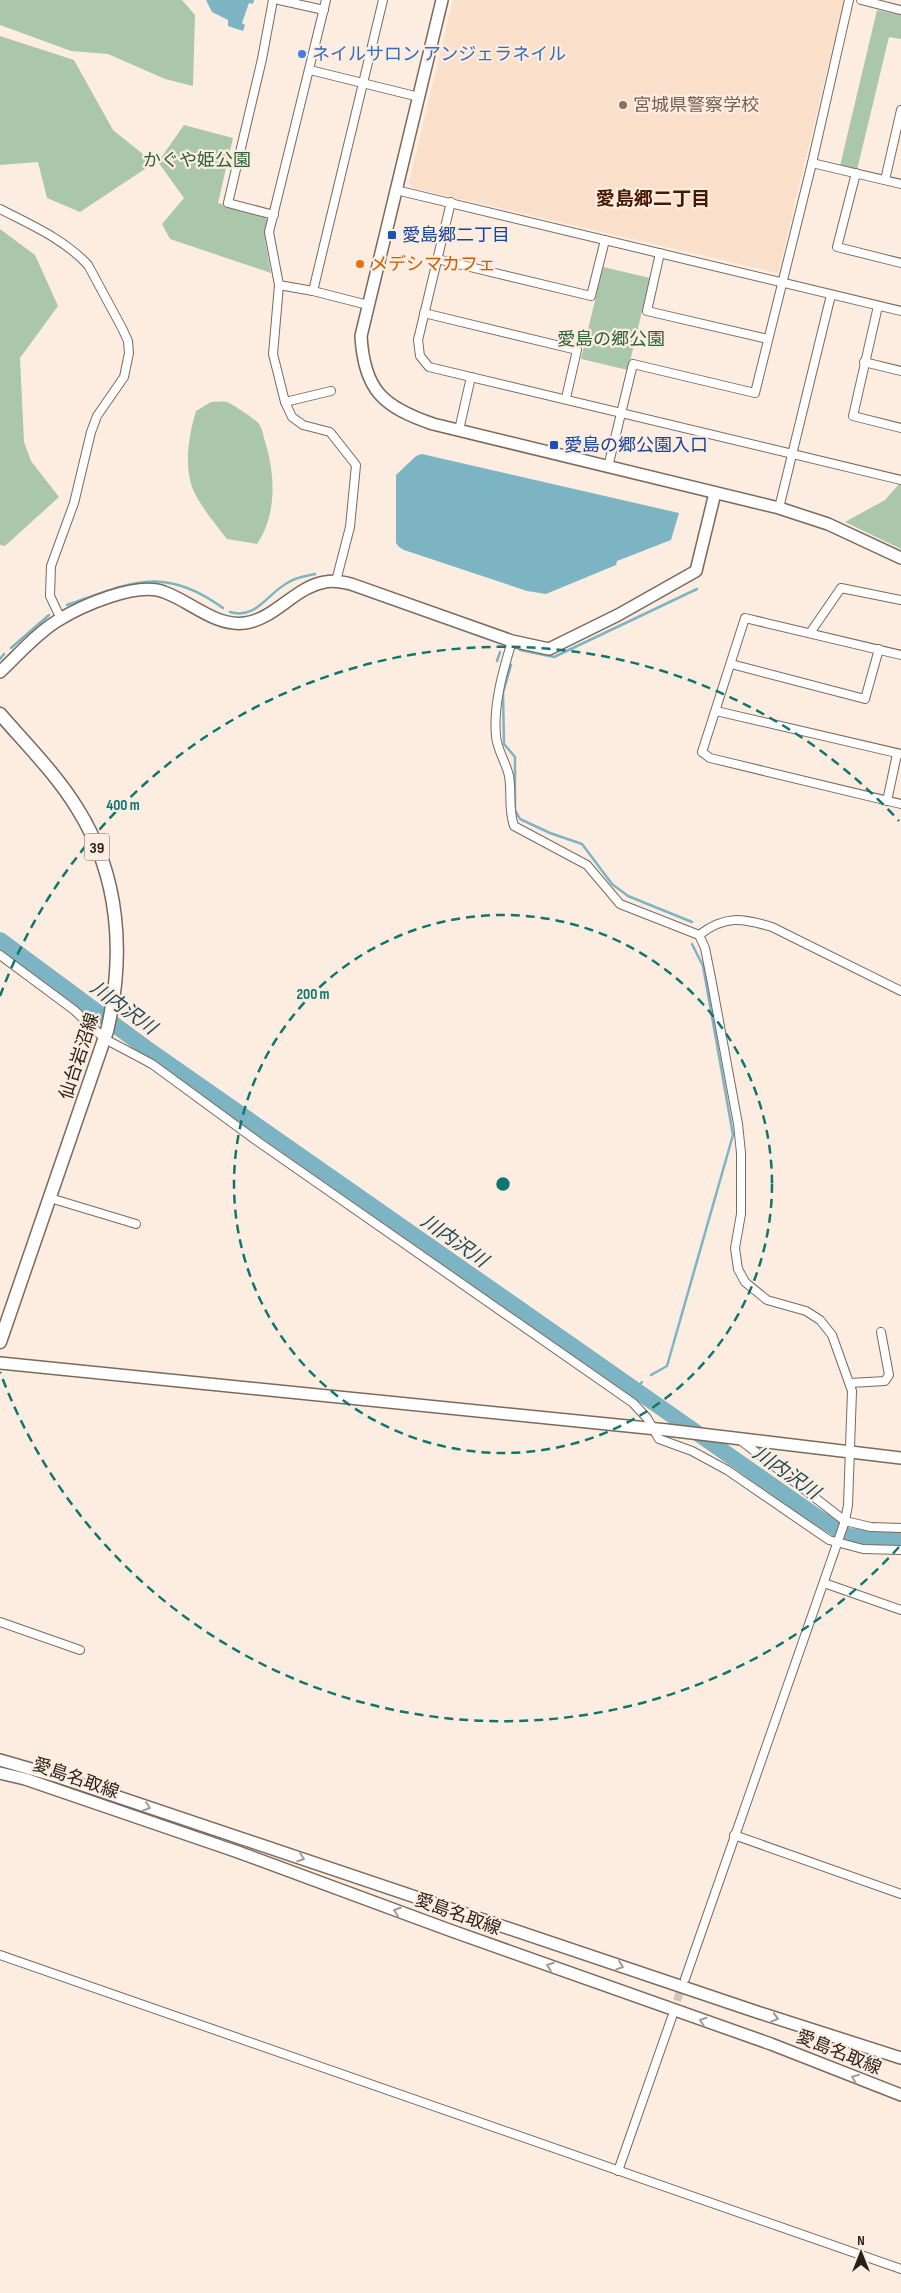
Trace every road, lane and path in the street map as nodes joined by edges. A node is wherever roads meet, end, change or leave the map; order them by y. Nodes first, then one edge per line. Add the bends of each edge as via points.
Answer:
1 (273, 0) edge
2 (279, 0) edge
3 (326, 0) edge
4 (384, 0) edge
5 (442, 0) edge
6 (849, 0) edge
7 (861, 0) edge
8 (901, 9) edge
9 (324, 10) junction
10 (310, 70) junction
11 (363, 82) junction
12 (419, 97) junction
13 (901, 110) edge
14 (812, 163) junction
15 (856, 174) junction
16 (884, 180) junction
17 (901, 184) edge
18 (396, 190) junction
19 (451, 202) junction
20 (0, 209) edge
21 (274, 215) junction
22 (605, 240) junction
23 (660, 253) junction
24 (437, 259) junction
25 (901, 263) edge
26 (782, 282) junction
27 (279, 285) junction
28 (313, 291) junction
29 (831, 294) junction
30 (368, 305) junction
31 (878, 306) junction
32 (901, 311) edge
33 (424, 313) junction
34 (768, 339) junction
35 (864, 362) junction
36 (901, 371) edge
37 (471, 377) junction
38 (331, 391) dead end
39 (566, 398) junction
40 (285, 402) junction
41 (621, 413) junction
42 (901, 428) edge
43 (459, 430) junction
44 (793, 454) junction
45 (608, 468) junction
46 (901, 480) edge
47 (715, 493) junction
48 (779, 508) junction
49 (901, 558) edge
50 (336, 581) junction
51 (901, 600) edge
52 (61, 619) junction
53 (810, 633) junction
54 (512, 641) junction
55 (879, 649) junction
56 (901, 655) edge
57 (731, 664) junction
58 (0, 672) edge
59 (716, 711) junction
60 (0, 714) edge
61 (899, 754) edge
62 (887, 801) junction
63 (901, 804) edge
64 (699, 935) junction
65 (0, 955) edge
66 (901, 990) edge
67 (106, 1035) junction
68 (50, 1198) junction
69 (136, 1224) dead end
70 (882, 1332) dead end
71 (0, 1342) edge
72 (0, 1363) edge
73 (850, 1383) junction
74 (653, 1429) junction
75 (737, 1438) junction
76 (850, 1451) junction
77 (901, 1458) edge
78 (845, 1523) junction
79 (901, 1528) edge
80 (838, 1540) junction
81 (901, 1550) edge
82 (824, 1583) junction
83 (901, 1610) edge
84 (0, 1622) edge
85 (80, 1650) dead end
86 (0, 1760) edge
87 (0, 1773) edge
88 (734, 1835) junction
89 (901, 1894) edge
90 (0, 1955) edge
91 (685, 1979) tunnel mouth
92 (672, 2016) tunnel mouth
93 (901, 2058) edge
94 (901, 2095) edge
95 (618, 2170) junction
96 (901, 2269) edge

1 - 21 street via 228,203
2 - 9 street
3 - 9 street
4 - 11 street
5 - 12 street
6 - 14 street
7 - 8 street
9 - 10 street
10 - 11 street
10 - 21 street
11 - 12 street
11 - 28 street
12 - 18 street
13 - 16 street
14 - 15 street
14 - 26 street
15 - 16 street
15 - 25 street via 837,247
16 - 17 street
18 - 19 street
18 - 30 street
19 - 22 street
19 - 24 street
20 - 52 street via 60,241 79,255 88,265 128,341 128,366 90,432 74,503 51,566 50,596
21 - 27 street via 269,232
22 - 23 street
22 - 24 street via 591,296
23 - 26 street
23 - 34 street via 647,311
24 - 33 street
26 - 29 street
26 - 34 street
27 - 28 street
27 - 40 street via 273,354
28 - 30 street
29 - 31 street
29 - 44 street
30 - 43 street via 361,336 362,361 371,383 384,400 405,415
31 - 32 street
31 - 35 street
33 - 37 street via 418,340 424,362 429,367
33 - 39 street via 577,350
34 - 41 street via 755,393 633,364
35 - 36 street
35 - 42 street via 852,416
37 - 39 street
37 - 43 street
38 - 40 street
39 - 41 street
40 - 50 street via 298,422 330,432 356,465 350,527
41 - 44 street
41 - 45 street
43 - 45 street
44 - 46 street
44 - 48 street
45 - 47 street
47 - 48 street
47 - 54 street via 696,571 549,649
48 - 49 street via 828,524
50 - 52 street via 314,586 270,614 241,624 222,620 165,592 149,589 126,592
50 - 54 street
51 - 53 street via 841,588
52 - 58 street
53 - 55 street
53 - 57 street via 745,618
54 - 64 street via 502,674 496,737 509,778 514,826 587,865 620,904
55 - 56 street
55 - 57 street via 865,699
57 - 59 street
59 - 61 street
59 - 62 street via 702,752 710,758
60 - 67 main road, 仙台岩沼線 / 39 via 62,786 99,850 111,892 118,939 118,964
61 - 62 street
62 - 63 street
64 - 66 street via 721,921 733,919 758,923
64 - 73 street via 705,948 738,1124 741,1161 740,1214 735,1248 738,1269 745,1282 767,1300 806,1311 826,1326
65 - 67 street
67 - 68 main road, 仙台岩沼線 / 39
67 - 74 street via 152,1064 632,1403
68 - 69 street
68 - 71 main road, 仙台岩沼線 / 39
70 - 73 street via 889,1374 885,1381
72 - 74 street
73 - 76 street
74 - 75 street
74 - 80 street via 659,1439 715,1463
75 - 76 street
75 - 78 street
76 - 77 street
76 - 78 street
78 - 79 street
78 - 80 street
80 - 81 street via 863,1549
80 - 82 street
82 - 83 street
82 - 88 street
84 - 85 street
86 -> 93 street, 愛島名取線
94 -> 87 street, 愛島名取線 via 771,2044 238,1852
88 - 89 street
88 - 91 street
90 - 95 street
92 - 95 street
95 - 96 street

